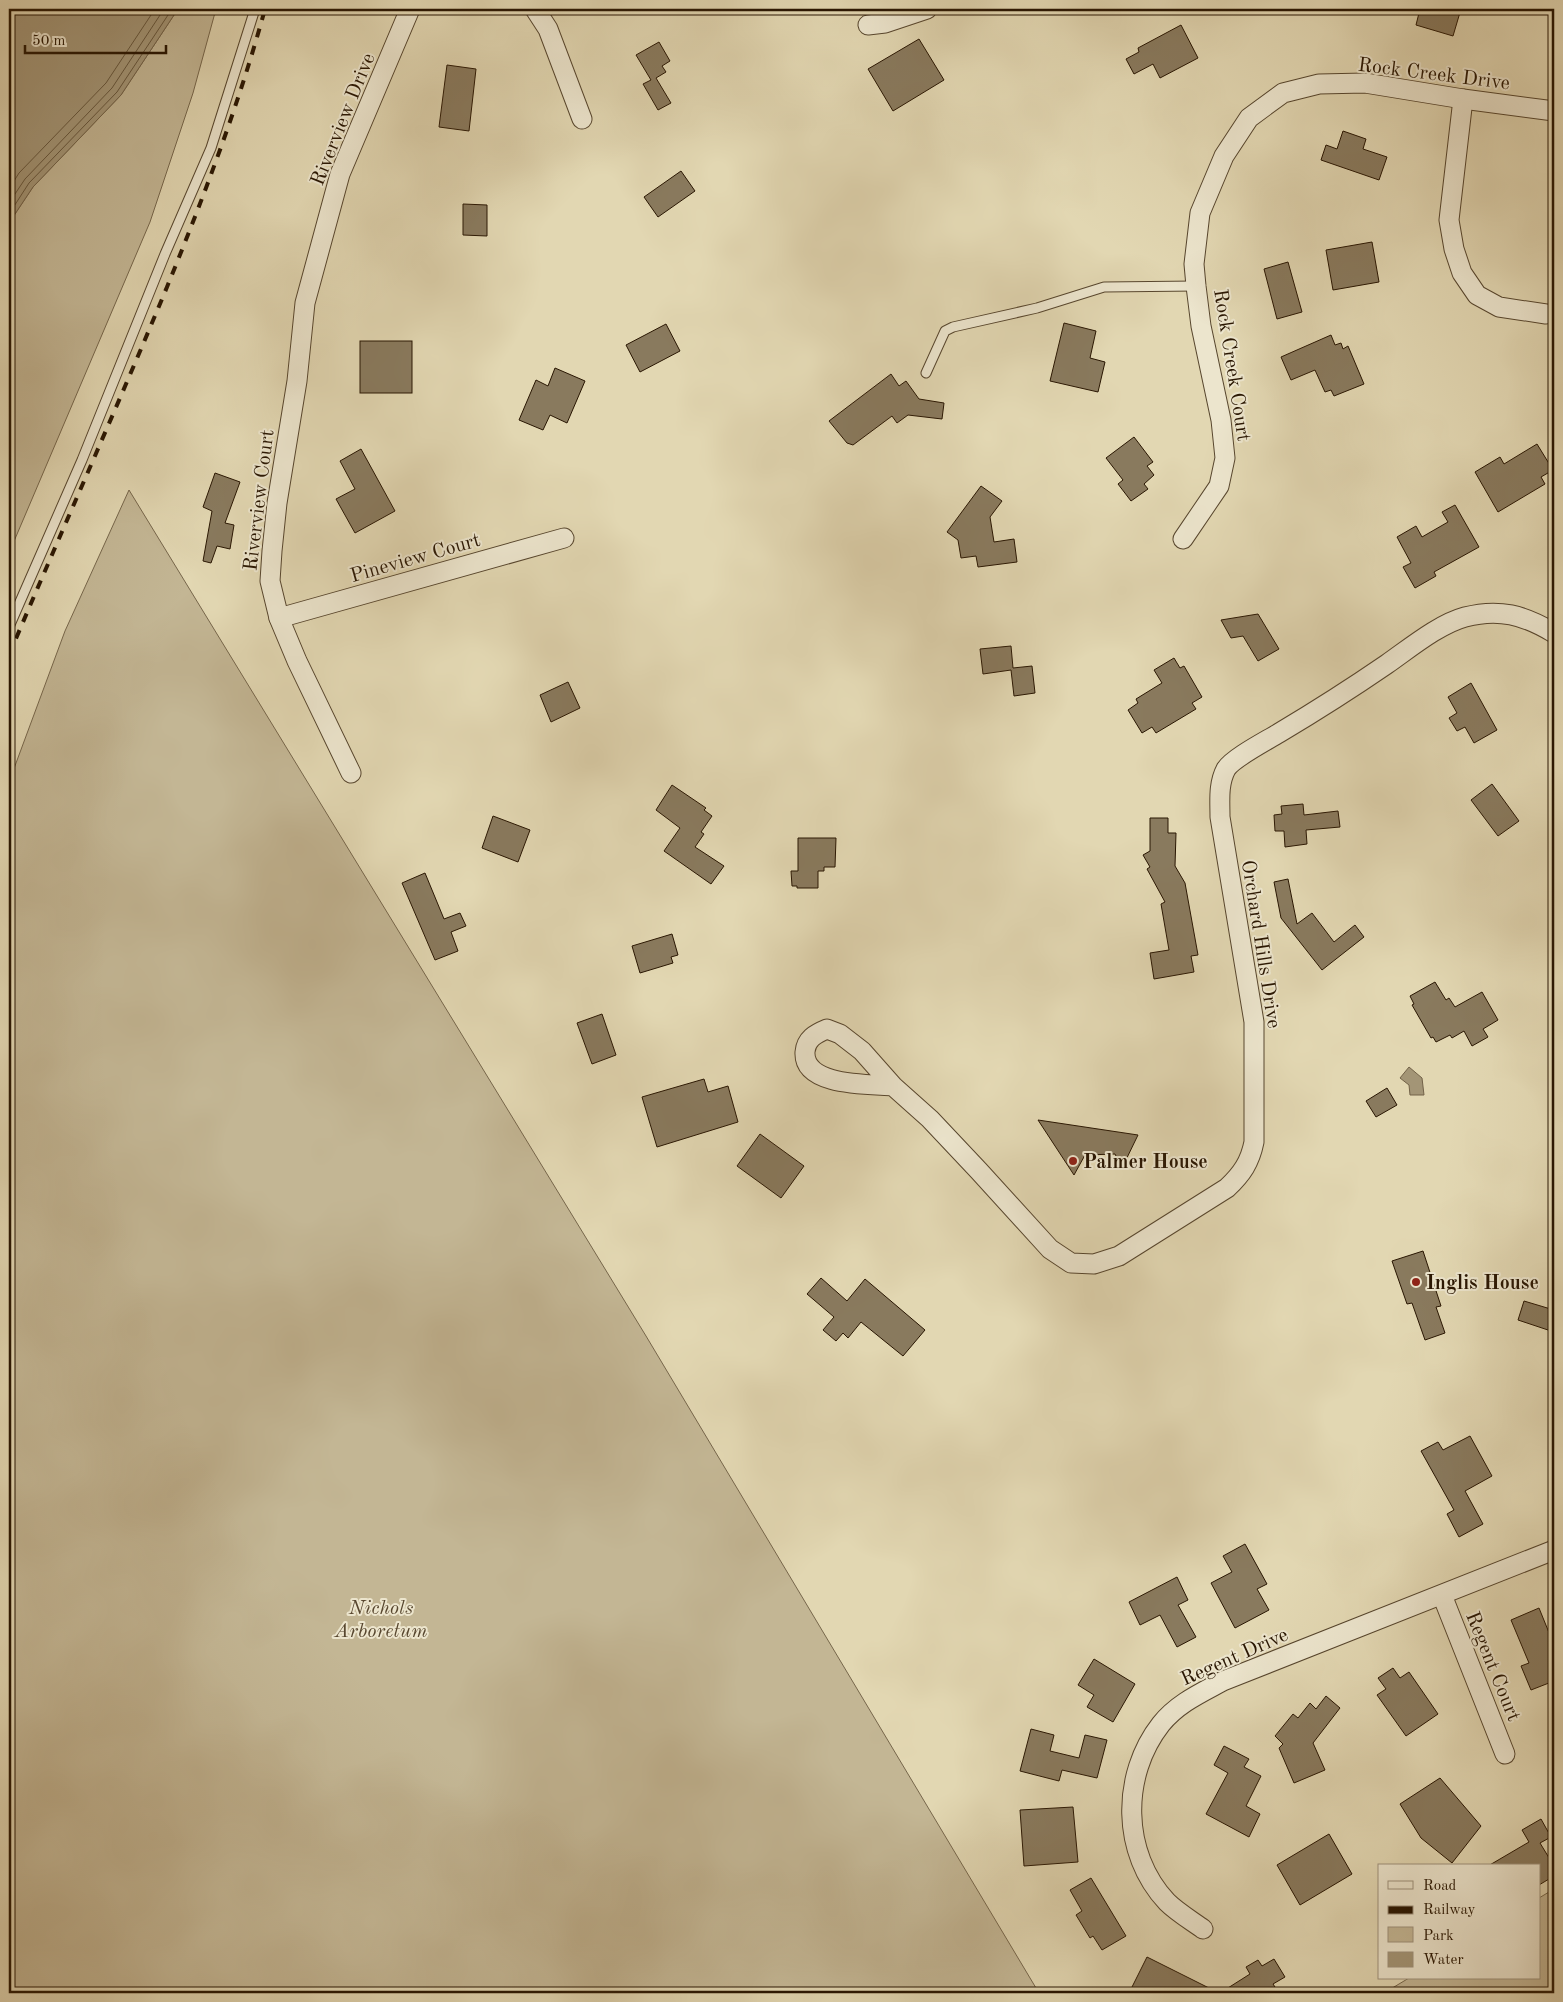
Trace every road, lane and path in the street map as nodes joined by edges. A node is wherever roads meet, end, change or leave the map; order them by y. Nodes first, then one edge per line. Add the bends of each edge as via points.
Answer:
1 (255, 9) edge
2 (410, 9) edge
3 (535, 9) edge
4 (928, 9) edge
5 (868, 25) dead end
6 (1463, 99) junction
7 (1554, 111) edge
8 (582, 119) dead end
9 (1210, 189) joint
10 (319, 248) joint
11 (1196, 286) junction
12 (1546, 314) dead end
13 (926, 373) dead end
14 (564, 538) dead end
15 (1183, 539) dead end
16 (279, 618) junction
17 (9, 627) edge
18 (1554, 633) edge
19 (351, 773) dead end
20 (893, 1086) dead end
21 (1554, 1550) edge
22 (1442, 1595) junction
23 (1505, 1754) dead end
24 (1203, 1929) dead end

1 - 17 lane via 211,148
2 - 10 street, Riverview Drive via 340,174
3 - 8 street via 548,29
4 - 5 street
6 - 7 street, Rock Creek Drive
6 - 9 street, Rock Creek Drive via 1365,83 1319,84 1283,93 1249,118 1224,156
6 - 12 street via 1449,220 1462,273 1477,295 1500,307
9 - 11 street, Rock Creek Court via 1200,214 1194,264
10 - 16 street, Riverview Court via 305,303 297,382 277,504 270,582
11 - 13 lane via 1104,287 1037,308 953,327 945,331
11 - 15 street, Rock Creek Court via 1225,458 1219,486
14 - 16 street, Pineview Court
16 - 19 street, Riverview Court
18 - 20 street, Orchard Hills Drive via 1515,614 1490,612 1463,617 1244,754 1227,768 1220,788 1220,817 1254,1022 1254,1142 1241,1174 1227,1188 1118,1256 1094,1264 1071,1263 1050,1250 930,1119
21 - 22 street, Regent Drive
22 - 23 street, Regent Court
22 - 24 street, Regent Drive via 1223,1681 1186,1701 1162,1723 1147,1746 1136,1777 1132,1796 1136,1846 1148,1875 1167,1902

